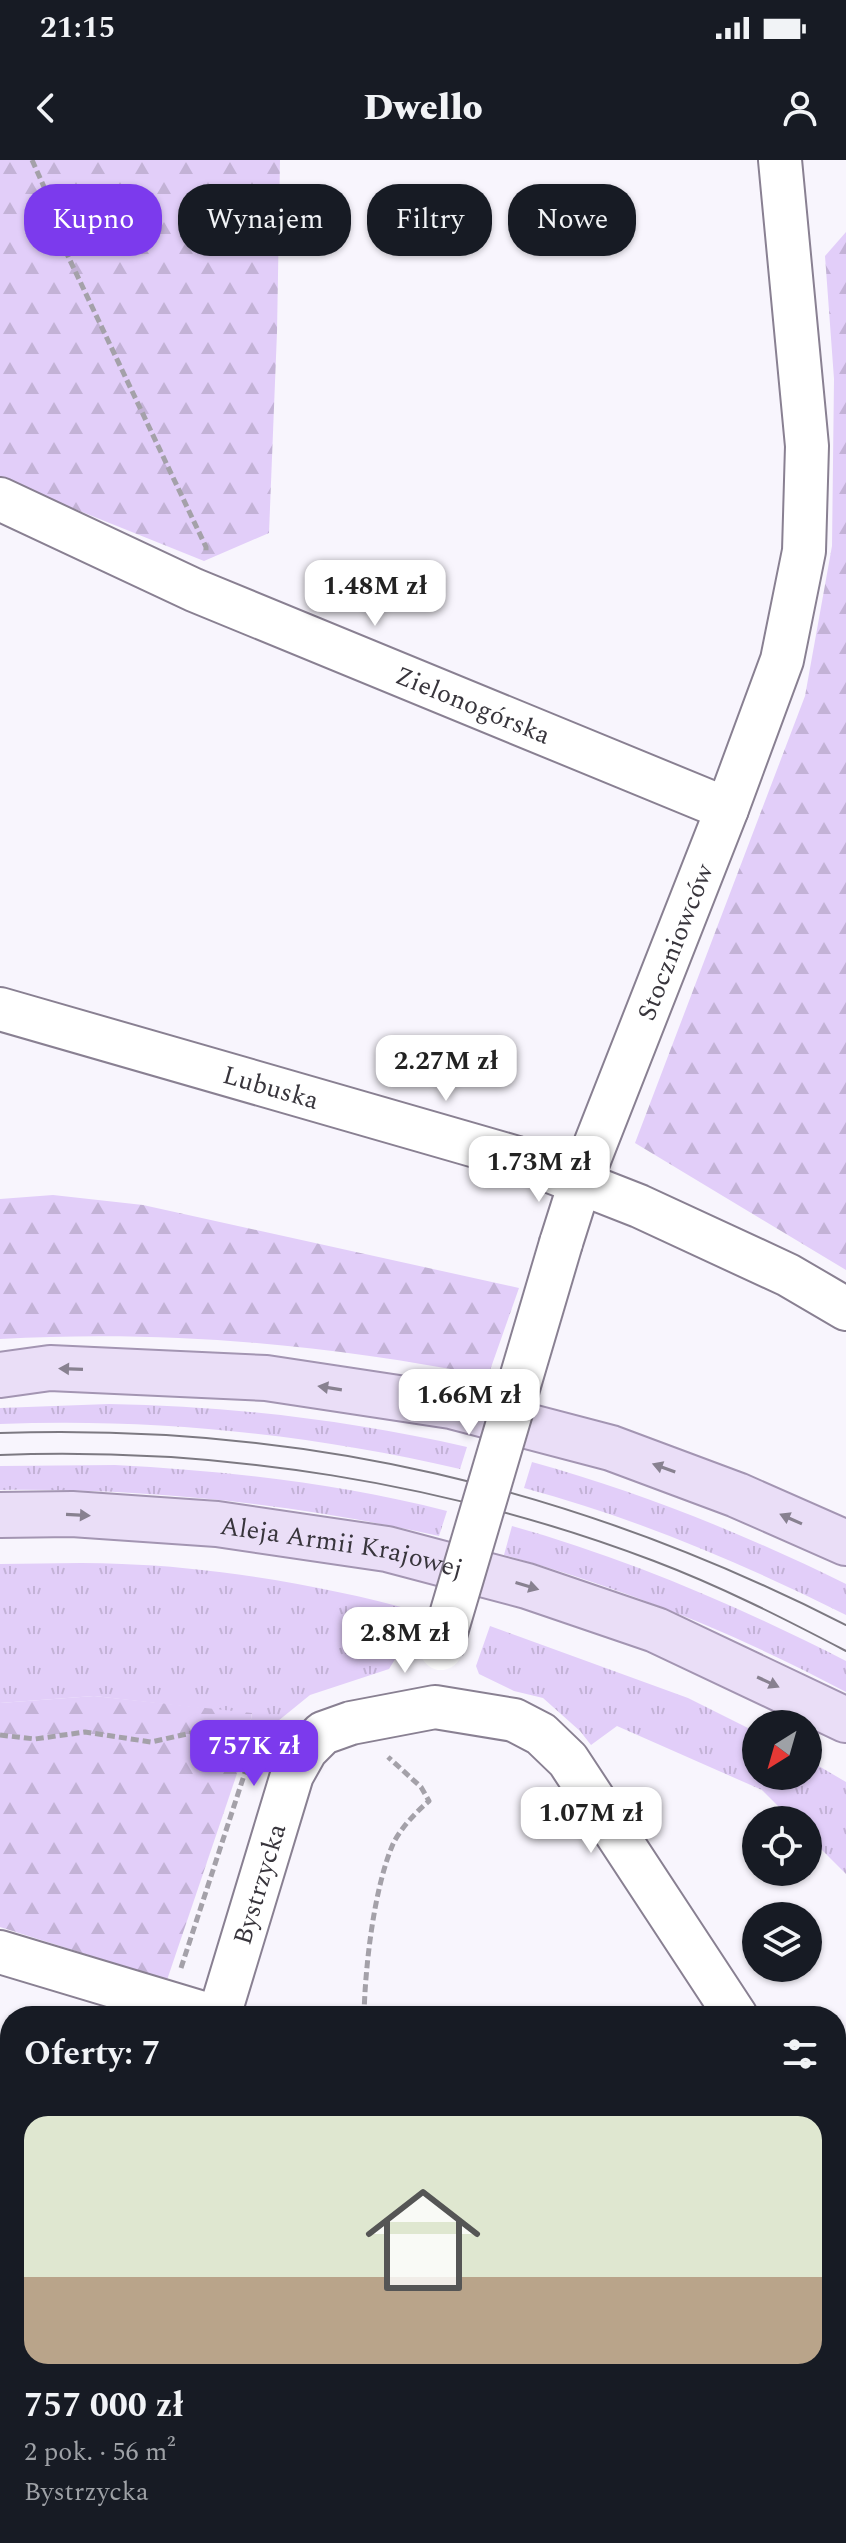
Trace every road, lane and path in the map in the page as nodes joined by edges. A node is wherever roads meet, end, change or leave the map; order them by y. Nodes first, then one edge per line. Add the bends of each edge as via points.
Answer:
1 (32, 160) edge
2 (780, 160) edge
3 (0, 499) edge
4 (194, 590) junction
5 (727, 809) junction
6 (0, 1009) edge
7 (580, 1183) junction
8 (846, 1309) edge
9 (0, 1375) edge
10 (0, 1515) edge
11 (846, 1543) edge
12 (435, 1707) junction
13 (846, 1720) edge
14 (351, 1723) junction
15 (0, 1735) edge
16 (263, 1736) dead end
17 (0, 1952) edge
18 (180, 2006) edge
19 (222, 2006) edge
20 (365, 2006) edge
21 (729, 2006) edge

1 - 4 path via 67,254 206,547 206,562
2 - 5 street, Stoczniowców via 807,446 804,551 782,660
3 - 4 street, Zielonogórska
4 - 5 street, Zielonogórska
5 - 7 street, Stoczniowców
6 - 7 street, Lubuska via 514,1157
7 - 8 street, Lubuska via 788,1275
7 - 12 street, Stoczniowców, bridge via 441,1649
11 -> 9 main road via 611,1448 451,1406 266,1378 50,1368
10 -> 13 main road, Aleja Armii Krajowej via 217,1524 387,1549 527,1586 656,1630
12 - 14 street, Bystrzycka
12 - 21 street via 514,1720 541,1734 568,1760
14 - 19 street, Bystrzycka via 323,1733 292,1775
14 - 20 path via 421,1787 429,1801 394,1842 380,1885
15 - 16 path via 35,1739 85,1732 151,1742 209,1729
17 - 18 street

